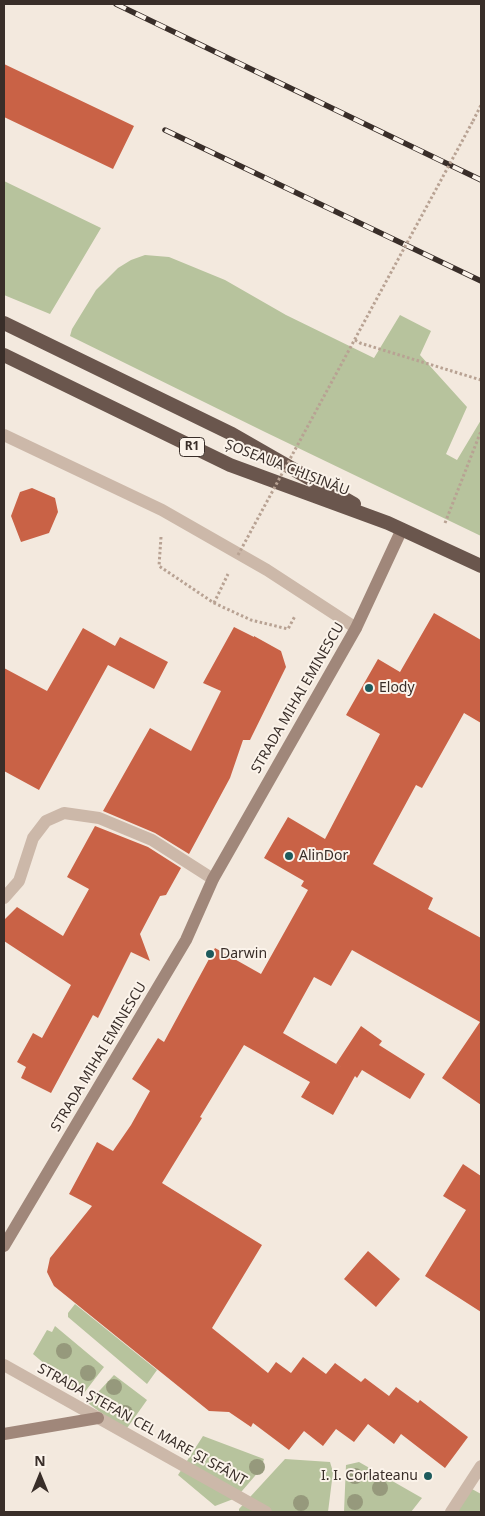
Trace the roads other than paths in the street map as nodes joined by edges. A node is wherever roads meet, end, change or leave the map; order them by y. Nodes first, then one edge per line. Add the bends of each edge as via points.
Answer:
1 (4, 323) edge
2 (4, 355) edge
3 (4, 435) edge
4 (388, 522) junction
5 (402, 529) junction
6 (481, 566) edge
7 (356, 628) junction
8 (213, 879) junction
9 (4, 898) edge
10 (4, 1246) edge
11 (4, 1364) edge
12 (98, 1418) junction
13 (4, 1434) edge
14 (481, 1466) edge
15 (266, 1512) edge
16 (451, 1512) edge

1 - 4 highway via 232,434
2 - 4 highway, ȘOSEAUA CHIȘINĂU / R1 via 230,466
3 - 7 street via 162,510 267,570
4 - 5 highway, ȘOSEAUA CHIȘINĂU / R1
5 - 6 highway, ȘOSEAUA CHIȘINĂU / R1
5 - 7 main road, STRADA MIHAI EMINESCU
7 - 8 main road, STRADA MIHAI EMINESCU
8 - 9 street via 152,840 99,818 64,814 46,821 33,838 19,881
8 - 10 main road, STRADA MIHAI EMINESCU via 186,940
11 - 12 street, STRADA ȘTEFAN CEL MARE ȘI SFÂNT
12 - 13 main road
12 - 15 street, STRADA ȘTEFAN CEL MARE ȘI SFÂNT
14 - 16 street

